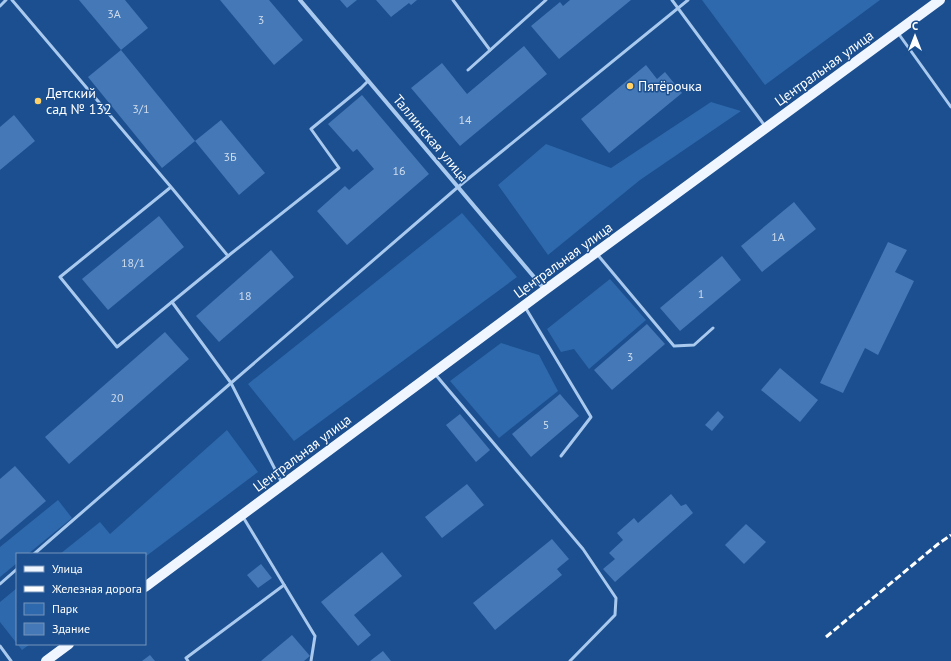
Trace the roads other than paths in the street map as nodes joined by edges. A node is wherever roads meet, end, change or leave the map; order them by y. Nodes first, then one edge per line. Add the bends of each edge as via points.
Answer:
1 (6, 0) edge
2 (12, 0) edge
3 (300, 0) edge
4 (453, 0) edge
5 (546, 0) edge
6 (672, 0) edge
7 (688, 0) edge
8 (940, 0) edge
9 (0, 6) edge
10 (678, 8) junction
11 (897, 32) junction
12 (490, 50) junction
13 (468, 70) dead end
14 (368, 81) junction
15 (951, 107) edge
16 (766, 128) junction
17 (171, 186) junction
18 (458, 187) junction
19 (596, 253) junction
20 (228, 256) junction
21 (545, 290) junction
22 (172, 302) junction
23 (524, 306) junction
24 (713, 328) dead end
25 (434, 373) junction
26 (231, 383) junction
27 (561, 456) dead end
28 (283, 485) junction
29 (242, 515) junction
30 (35, 553) edge
31 (16, 570) edge
32 (0, 584) edge
33 (284, 584) junction
34 (146, 586) edge
35 (68, 645) edge
36 (0, 646) edge
37 (11, 661) edge
38 (46, 661) edge
39 (188, 661) edge
40 (311, 661) edge
41 (570, 661) edge

1 - 9 lane
2 - 17 lane
3 - 14 street, Таллинская улица
4 - 12 lane
5 - 12 lane
6 - 10 lane
7 - 10 lane
8 - 11 main road, Центральная улица
10 - 16 lane
10 - 18 lane
11 - 15 lane
11 - 16 main road, Центральная улица
12 - 13 lane
14 - 18 street, Таллинская улица
14 - 20 lane via 311,129 339,168
16 - 19 main road, Центральная улица
17 - 20 lane
17 - 22 lane via 60,277 117,347
18 - 21 street, Таллинская улица
18 - 26 lane
19 - 21 main road, Центральная улица
19 - 24 lane via 674,346 694,345
20 - 22 lane
21 - 23 main road, Центральная улица
22 - 26 lane
23 - 25 main road, Центральная улица
23 - 27 lane via 591,417
25 - 28 main road, Центральная улица
25 - 41 lane via 583,549 616,598 614,615
26 - 28 lane
26 - 30 lane
28 - 29 main road, Центральная улица
29 - 33 lane
29 - 34 main road, Центральная улица
31 - 32 lane
33 - 39 lane via 186,658
33 - 40 lane via 315,636
35 - 38 main road
36 - 37 lane

